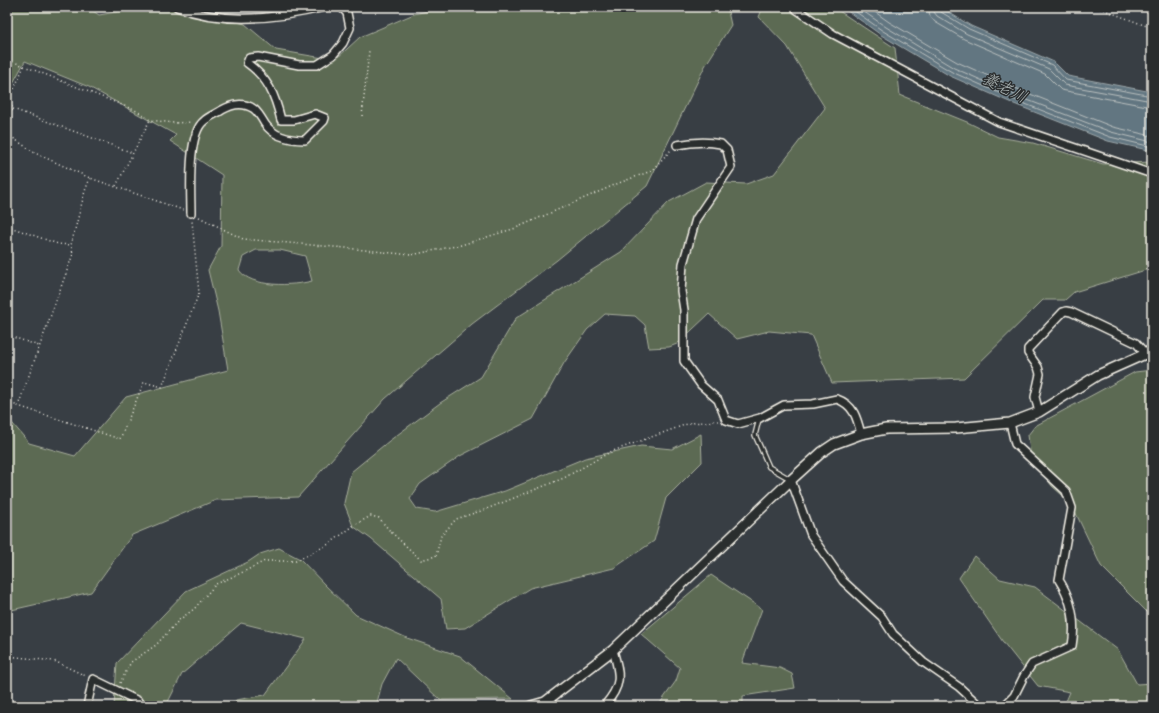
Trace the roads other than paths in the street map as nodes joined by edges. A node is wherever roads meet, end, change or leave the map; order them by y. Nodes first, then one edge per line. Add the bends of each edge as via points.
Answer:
1 (177, 7) edge
2 (325, 7) edge
3 (341, 7) edge
4 (795, 7) edge
5 (677, 145) road end
6 (1152, 174) edge
7 (191, 213) road end
8 (1148, 352) edge
9 (1039, 412) junction
10 (760, 418) junction
11 (1010, 422) junction
12 (861, 434) junction
13 (791, 480) junction
14 (613, 650) junction
15 (88, 706) edge
16 (140, 706) edge
17 (531, 706) edge
18 (604, 706) edge
19 (980, 706) edge
20 (1004, 706) edge

1 - 2 street via 208,15 246,19
3 - 7 street via 347,13 350,28 333,55 317,65 299,65 258,57 249,58 246,63 265,79 276,100 281,120 294,120 315,114 325,118 324,121 305,140 278,136 267,127 255,109 242,104 227,108 203,121 192,145
4 - 6 street via 833,34 999,122
5 - 10 street via 710,141 722,144 727,150 731,167 696,219 683,264 681,291 684,310 684,361 701,385 718,400 726,420 738,424
8 - 9 street via 1098,375
8 - 9 street via 1116,333 1071,312 1063,312 1028,349 1040,374 1035,397
9 - 11 street
10 - 12 street via 784,405 813,404 837,399 849,405 856,414
10 - 13 lane via 755,435 768,467
11 - 12 street via 956,428 886,429
11 - 20 street via 1015,444 1066,490 1072,508 1060,580 1073,617 1073,636 1072,646 1032,664 1014,696
12 - 13 street via 834,444
13 - 14 street
13 - 19 street via 810,535 842,581 882,617 893,634 923,662 959,687
14 - 17 street via 545,702
14 - 18 street via 619,674 614,695
15 - 16 street via 93,679 138,701

